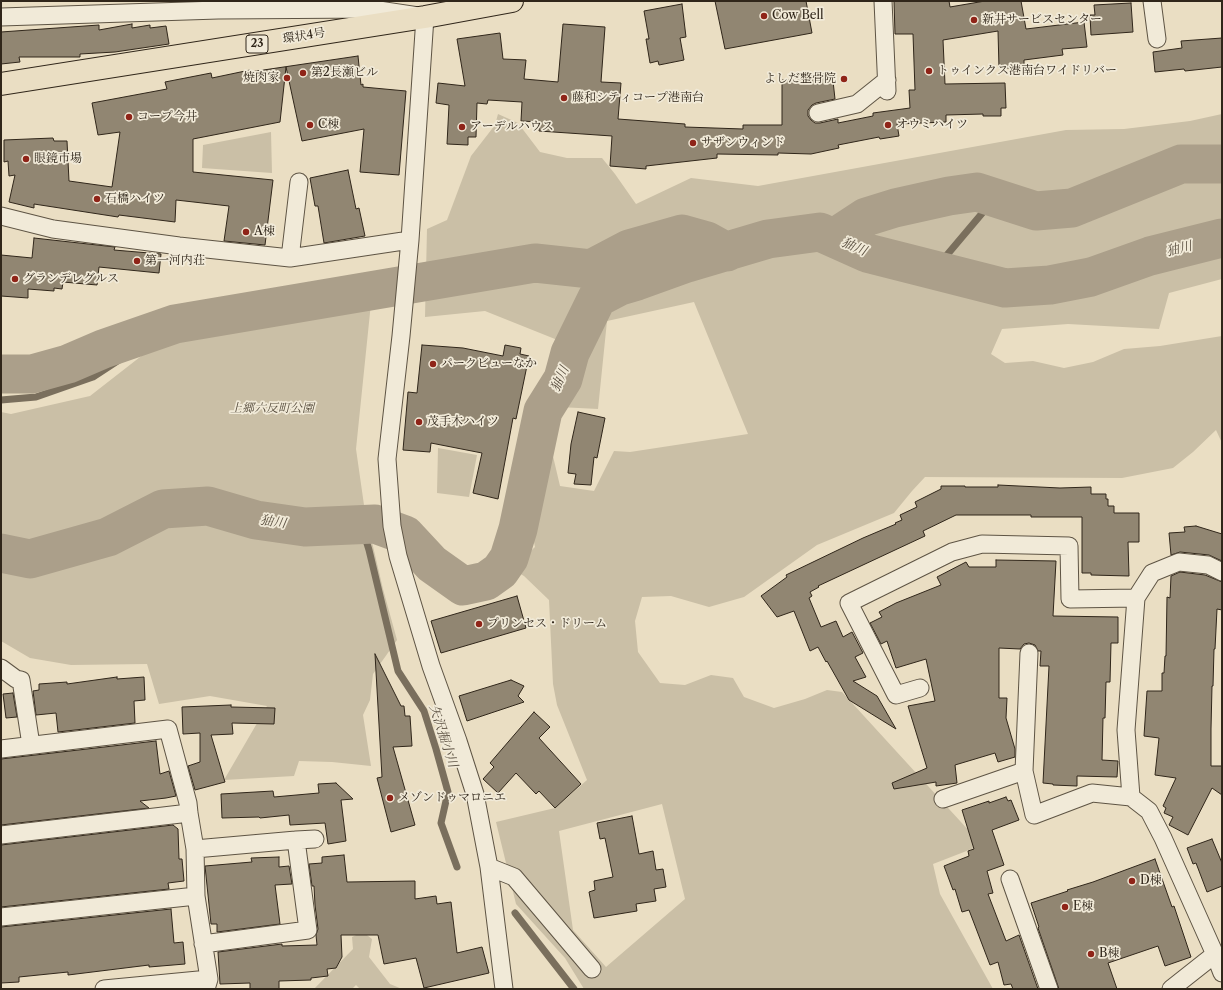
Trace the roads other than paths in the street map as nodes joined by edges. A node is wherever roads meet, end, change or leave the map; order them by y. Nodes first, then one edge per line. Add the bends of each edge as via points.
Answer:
1 (512, 1) edge
2 (883, 1) edge
3 (1152, 1) edge
4 (218, 6) edge
5 (436, 10) edge
6 (1, 17) edge
7 (1157, 39) dead end
8 (1, 84) edge
9 (818, 113) dead end
10 (299, 182) dead end
11 (1, 216) edge
12 (409, 246) junction
13 (290, 258) junction
14 (1222, 572) edge
15 (1136, 598) junction
16 (1029, 653) dead end
17 (1, 668) edge
18 (9, 680) edge
19 (920, 688) dead end
20 (31, 745) junction
21 (1, 748) edge
22 (1024, 771) junction
23 (1132, 797) junction
24 (943, 799) dead end
25 (189, 813) junction
26 (1, 834) edge
27 (315, 839) dead end
28 (296, 840) junction
29 (195, 849) junction
30 (489, 867) junction
31 (1010, 879) dead end
32 (196, 896) junction
33 (1, 917) edge
34 (203, 944) junction
35 (1214, 955) junction
36 (592, 970) dead end
37 (1222, 973) edge
38 (208, 984) edge
39 (104, 989) edge
40 (504, 989) edge
41 (1049, 989) edge
42 (1171, 989) edge

1 - 5 main road, 環状4号 / 23
2 - 9 street via 887,86 857,104
3 - 7 street
4 - 5 street
4 - 6 street
5 - 8 main road, 環状4号 / 23
5 - 12 street
10 - 13 street
11 - 13 street via 53,229
12 - 13 street
12 - 30 street via 387,459 392,526 398,556 431,666 475,794
14 - 15 street via 1208,565 1179,562 1152,573
15 - 19 street via 1070,599 1069,546 982,544 952,552 849,603 896,695
15 - 23 street via 1126,730
16 - 22 street
17 - 18 street
18 - 20 street via 21,680
20 - 21 street
20 - 25 street via 168,729
22 - 23 street via 1034,815 1092,793
22 - 24 street
23 - 35 street via 1149,811
25 - 26 street
25 - 29 street
27 - 28 street
28 - 29 street
28 - 34 street via 308,930
29 - 32 street
30 - 36 street via 514,878
30 - 40 street
31 - 41 street
32 - 33 street
32 - 34 street
34 - 38 street
35 - 37 street
35 - 42 street
38 - 39 street

